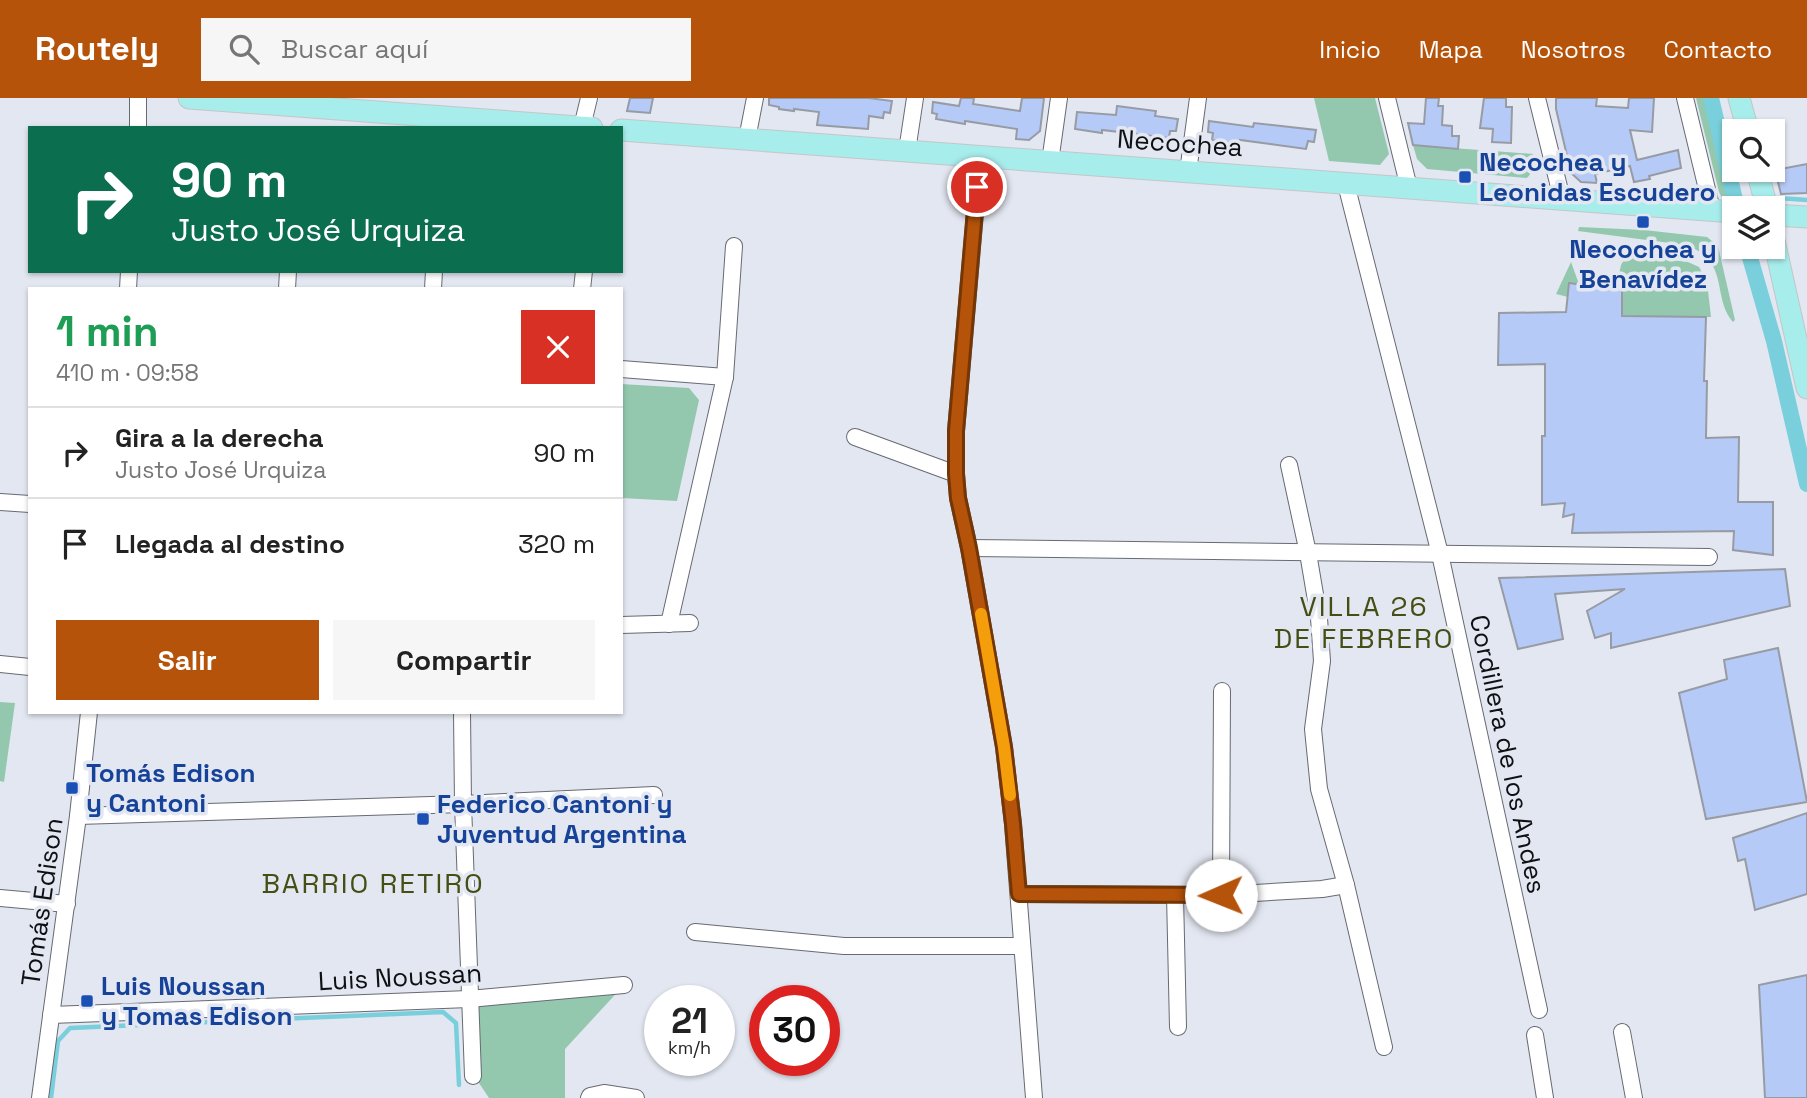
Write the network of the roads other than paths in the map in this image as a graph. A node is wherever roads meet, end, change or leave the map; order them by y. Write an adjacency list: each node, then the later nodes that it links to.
1 (138, 98): 14 (street)
2 (189, 98): 12 (main road)
3 (589, 98): 16 (street)
4 (755, 98): 18 (street)
5 (915, 98): 19 (street)
6 (1059, 98): 21 (street)
7 (1198, 98): 22 (street)
8 (1387, 98): 24 (street)
9 (1537, 98): 26 (street)
10 (1685, 98): 25 (street)
11 (1739, 98): 13 (main road)
12 (326, 103): 15 (main road)
13 (1745, 119)
14 (138, 126)
15 (571, 126)
16 (582, 126)
17 (623, 130): 18 (main road, Necochea)
18 (747, 139): 19 (main road, Necochea)
19 (907, 151): 20 (main road, Necochea)
20 (979, 156): 21 (main road, Necochea); 37 (street)
21 (1050, 162): 22 (main road, Necochea)
22 (1188, 172): 23 (main road, Necochea)
23 (1346, 184): 24 (main road, Necochea); 42 (street, Cordillera de los Andes)
24 (1409, 188): 26 (main road, Necochea)
25 (1722, 198)
26 (1562, 199): 27 (main road, Necochea)
27 (1722, 211)
28 (1785, 216): 29 (main road)
29 (1807, 217)
30 (734, 246): 33 (street)
31 (1778, 259): 34 (main road)
32 (623, 369): 33 (street)
33 (725, 377): 45 (street)
34 (1807, 388)
35 (855, 436): 37 (street)
36 (1289, 465): 41 (street)
37 (956, 474): 40 (street)
38 (0, 502): 39 (street)
39 (28, 504)
40 (969, 548): 41 (street); 56 (street)
41 (1308, 553): 42 (street); 55 (street)
42 (1440, 554): 43 (street); 65 (street, Cordillera de los Andes)
43 (1709, 557)
44 (690, 623): 45 (street)
45 (669, 624): 46 (street)
46 (623, 625)
47 (0, 664): 48 (street)
48 (28, 667)
49 (1222, 691): 58 (street)
50 (89, 714): 54 (street, Tomás Edison)
51 (462, 714): 53 (street)
52 (654, 795): 53 (street)
53 (463, 804): 54 (street); 64 (street)
54 (78, 816): 60 (street, Tomás Edison)
55 (1346, 885): 58 (street); 70 (street)
56 (1019, 894): 57 (street); 62 (street)
57 (1175, 895): 58 (street); 67 (street)
58 (1221, 895)
59 (0, 898): 60 (street)
60 (67, 904): 66 (street, Tomás Edison)
61 (695, 932): 62 (street)
62 (1021, 946): 75 (street)
63 (624, 985): 64 (street, Luis Noussan)
64 (469, 999): 66 (street, Luis Noussan); 71 (street)
65 (1539, 1010)
66 (51, 1015): 72 (street, Tomás Edison)
67 (1178, 1027)
68 (1622, 1032): 77 (street)
69 (1535, 1035): 76 (street)
70 (1384, 1047)
71 (473, 1076)
72 (40, 1098)
73 (589, 1098): 74 (street)
74 (636, 1098)
75 (1034, 1098)
76 (1545, 1098)
77 (1634, 1098)

